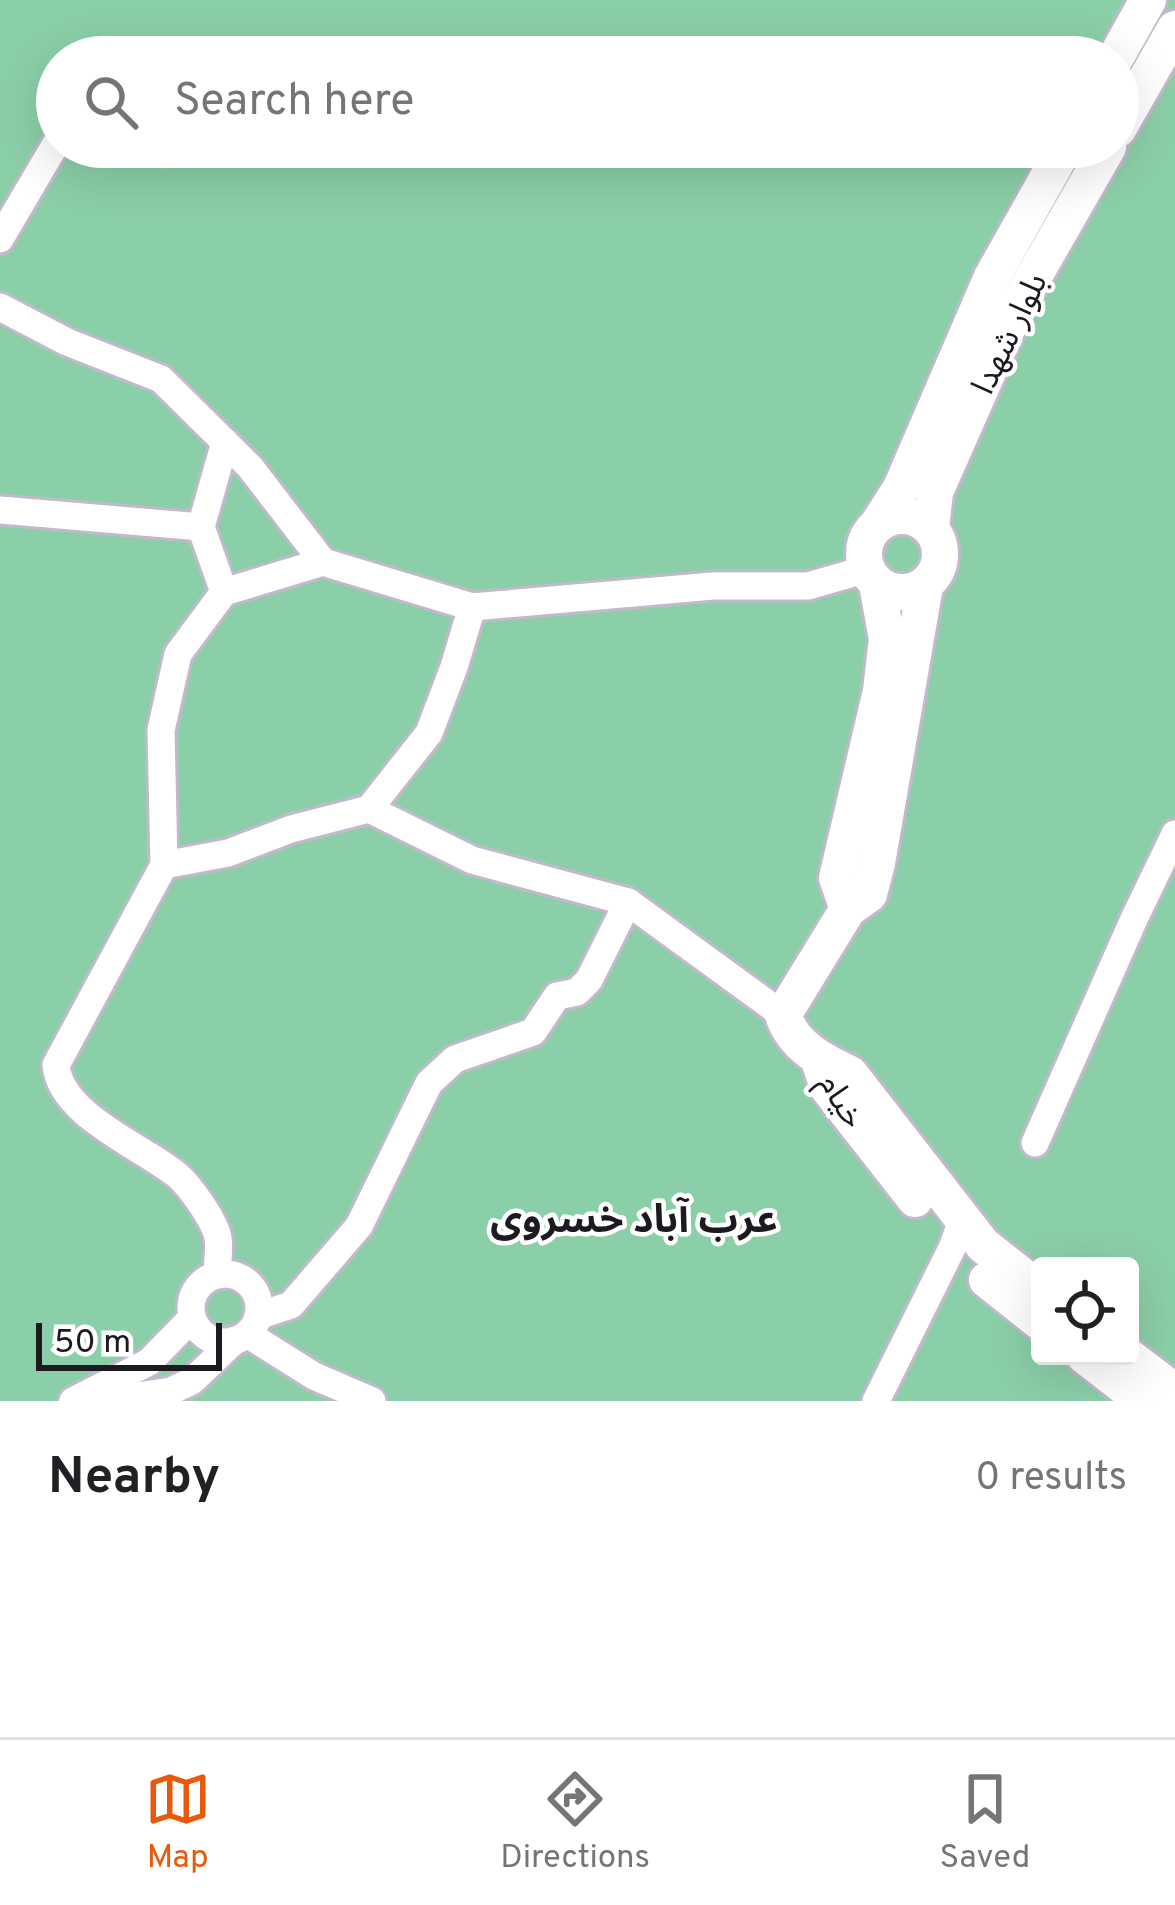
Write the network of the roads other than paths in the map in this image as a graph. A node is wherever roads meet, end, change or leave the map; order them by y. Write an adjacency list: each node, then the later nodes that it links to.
1 (1148, 1): 2 (street); 4 (street)
2 (1175, 17)
3 (1175, 28): 5 (street)
4 (1128, 36)
5 (1139, 92)
6 (42, 168): 9 (street)
7 (1054, 168): 13 (street, بلوار شهدا)
8 (1096, 168): 15 (street, بلوار شهدا)
9 (0, 239)
10 (0, 308): 11 (street)
11 (226, 442): 14 (street); 16 (street)
12 (0, 510): 14 (street)
13 (878, 524): 15 (street); 17 (street)
14 (201, 527): 19 (street)
15 (931, 528): 18 (street)
16 (322, 562): 19 (street); 20 (street)
17 (872, 576): 18 (street); 20 (street); 25 (street)
18 (925, 586): 25 (street)
19 (224, 592): 23 (street)
20 (472, 607): 21 (street)
21 (369, 809): 23 (street); 24 (street)
22 (1175, 834): 27 (street)
23 (164, 866): 29 (street)
24 (628, 902): 26 (street); 33 (street)
25 (848, 909): 26 (street)
26 (783, 1015): 28 (street, خیام)
27 (1035, 1143)
28 (957, 1233): 30 (street, خیام); 31 (street, خیام); 40 (street)
29 (217, 1275): 32 (street); 33 (street)
30 (1031, 1283)
31 (1031, 1315)
32 (192, 1318): 33 (street); 37 (street)
33 (247, 1330): 38 (street); 39 (street)
34 (1096, 1365): 41 (street)
35 (1138, 1365): 36 (street)
36 (1174, 1396)
37 (73, 1401)
38 (104, 1401)
39 (372, 1401)
40 (876, 1401)
41 (1144, 1401)

